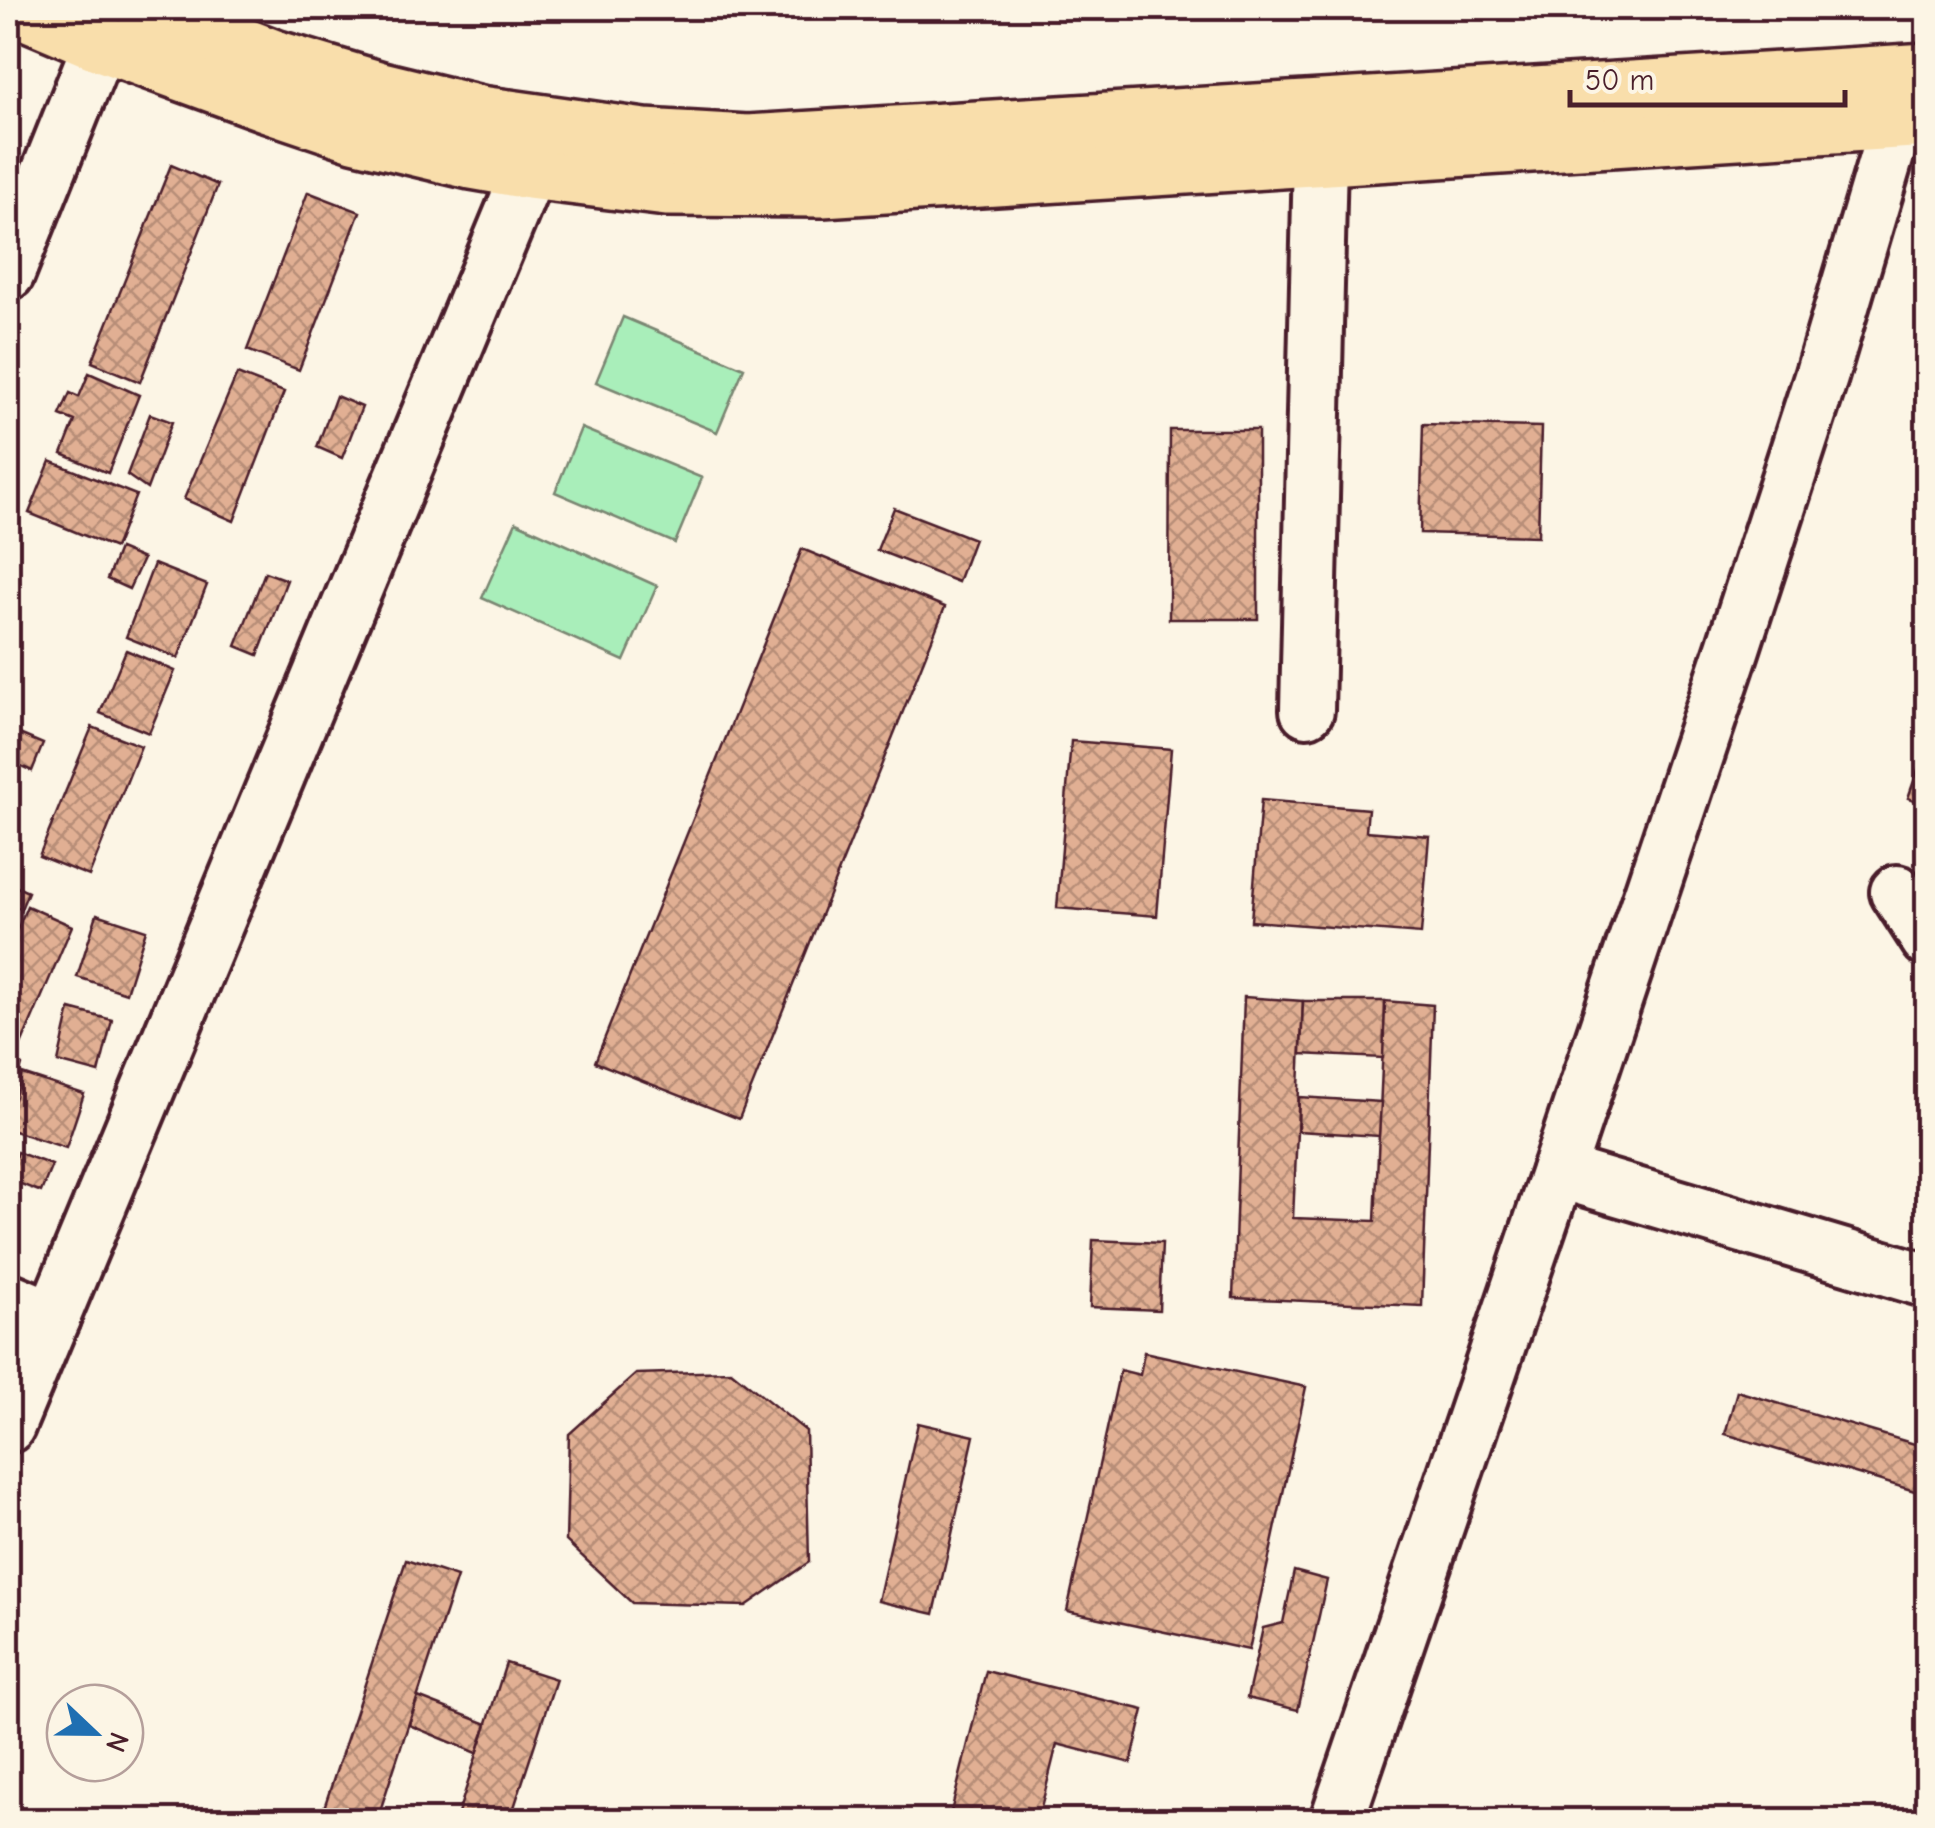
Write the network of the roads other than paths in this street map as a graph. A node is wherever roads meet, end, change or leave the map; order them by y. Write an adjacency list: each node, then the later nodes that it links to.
1 (17, 8): 3 (main road)
2 (144, 8): 4 (main road)
3 (100, 43): 7 (main road); 8 (street)
4 (1928, 71)
5 (1912, 120): 6 (main road); 12 (street)
6 (1320, 158): 7 (main road); 9 (street)
7 (529, 171): 14 (street)
8 (8, 273)
9 (1308, 710)
10 (1897, 892): 11 (street)
11 (1928, 940)
12 (1558, 1171): 13 (street); 16 (street)
13 (1928, 1281)
14 (30, 1309): 15 (street)
15 (8, 1426)
16 (1337, 1820)

